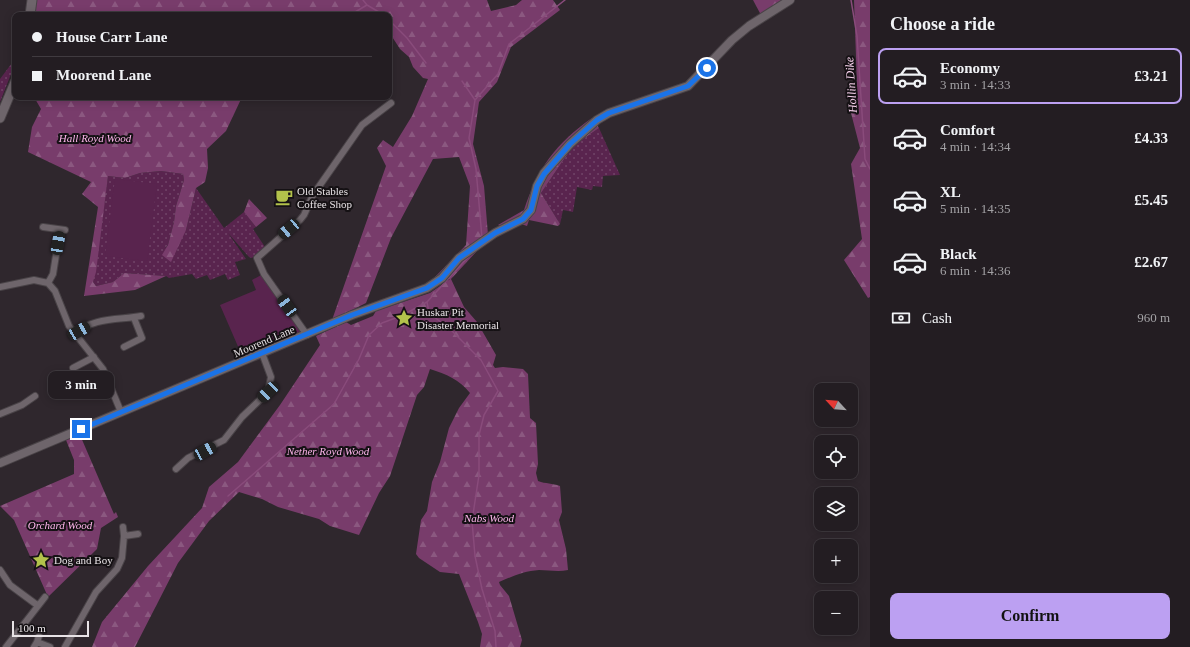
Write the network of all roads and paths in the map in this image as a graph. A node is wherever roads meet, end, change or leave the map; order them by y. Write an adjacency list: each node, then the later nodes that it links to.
1 (32, 0): 3 (main road)
2 (790, 0): 13 (street, Moorend Lane)
3 (30, 12)
4 (12, 89): 6 (main road)
5 (391, 103): 13 (street)
6 (0, 118)
7 (46, 229): 8 (street)
8 (48, 283): 9 (street); 12 (street)
9 (0, 287)
10 (141, 316): 11 (street)
11 (134, 318): 12 (street); 14 (street)
12 (76, 334): 16 (street)
13 (307, 335): 15 (street, Moorend Lane)
14 (124, 347)
15 (262, 353): 19 (street, Moorend Lane); 22 (street)
16 (94, 358): 17 (street); 19 (street)
17 (73, 368)
18 (35, 396): 20 (street)
19 (122, 412): 21 (street, Moorend Lane)
20 (0, 414)
21 (0, 463)
22 (176, 469)
23 (123, 527): 25 (street)
24 (138, 534): 25 (street)
25 (124, 536): 32 (street)
26 (0, 570): 28 (street)
27 (45, 597): 28 (street)
28 (37, 605): 30 (street)
29 (37, 642): 31 (street)
30 (6, 647)
31 (50, 647)
32 (66, 647)

